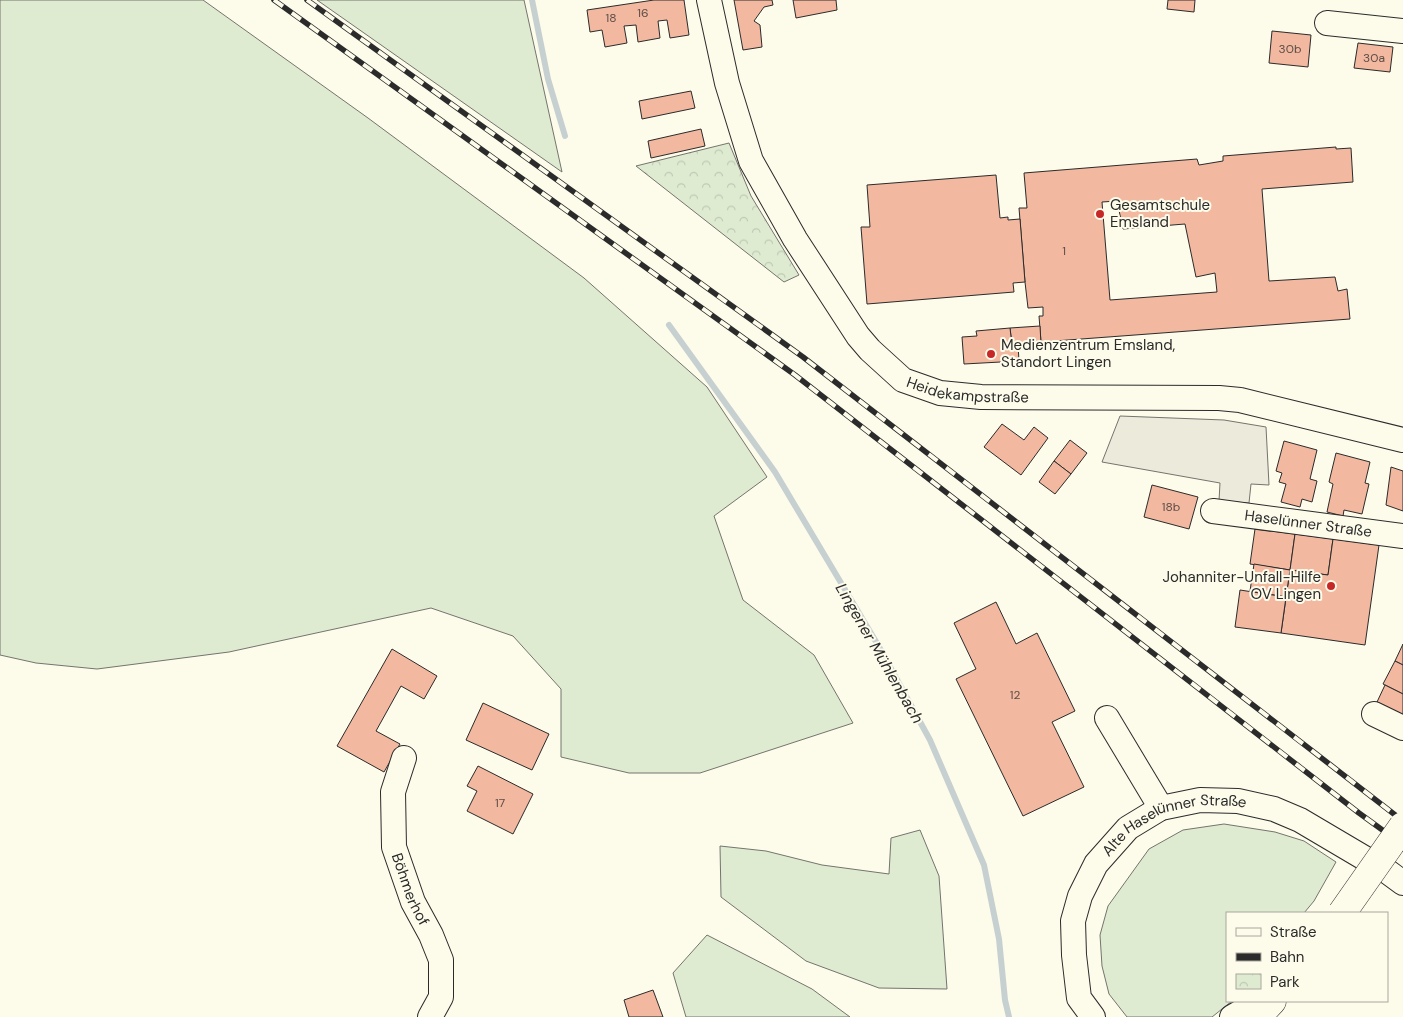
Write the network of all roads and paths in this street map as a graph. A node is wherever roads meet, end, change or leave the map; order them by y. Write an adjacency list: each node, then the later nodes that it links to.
1 (709, 0): 4 (street, Heidekampstraße)
2 (1327, 23): 3 (street)
3 (1403, 31)
4 (1403, 440)
5 (1213, 511): 6 (street, Haselünner Straße)
6 (1403, 536)
7 (1374, 714): 9 (street)
8 (1108, 718): 11 (street)
9 (1403, 728)
10 (404, 758): 15 (street, Böhmerhof)
11 (1161, 808): 13 (street, Alte Haselünner Straße); 16 (street, Alte Haselünner Straße)
12 (1403, 826): 14 (main road, bridge)
13 (1403, 882)
14 (1343, 912)
15 (435, 1007)
16 (1079, 1007): 17 (street); 18 (street)
17 (1093, 1017)
18 (1109, 1017)

